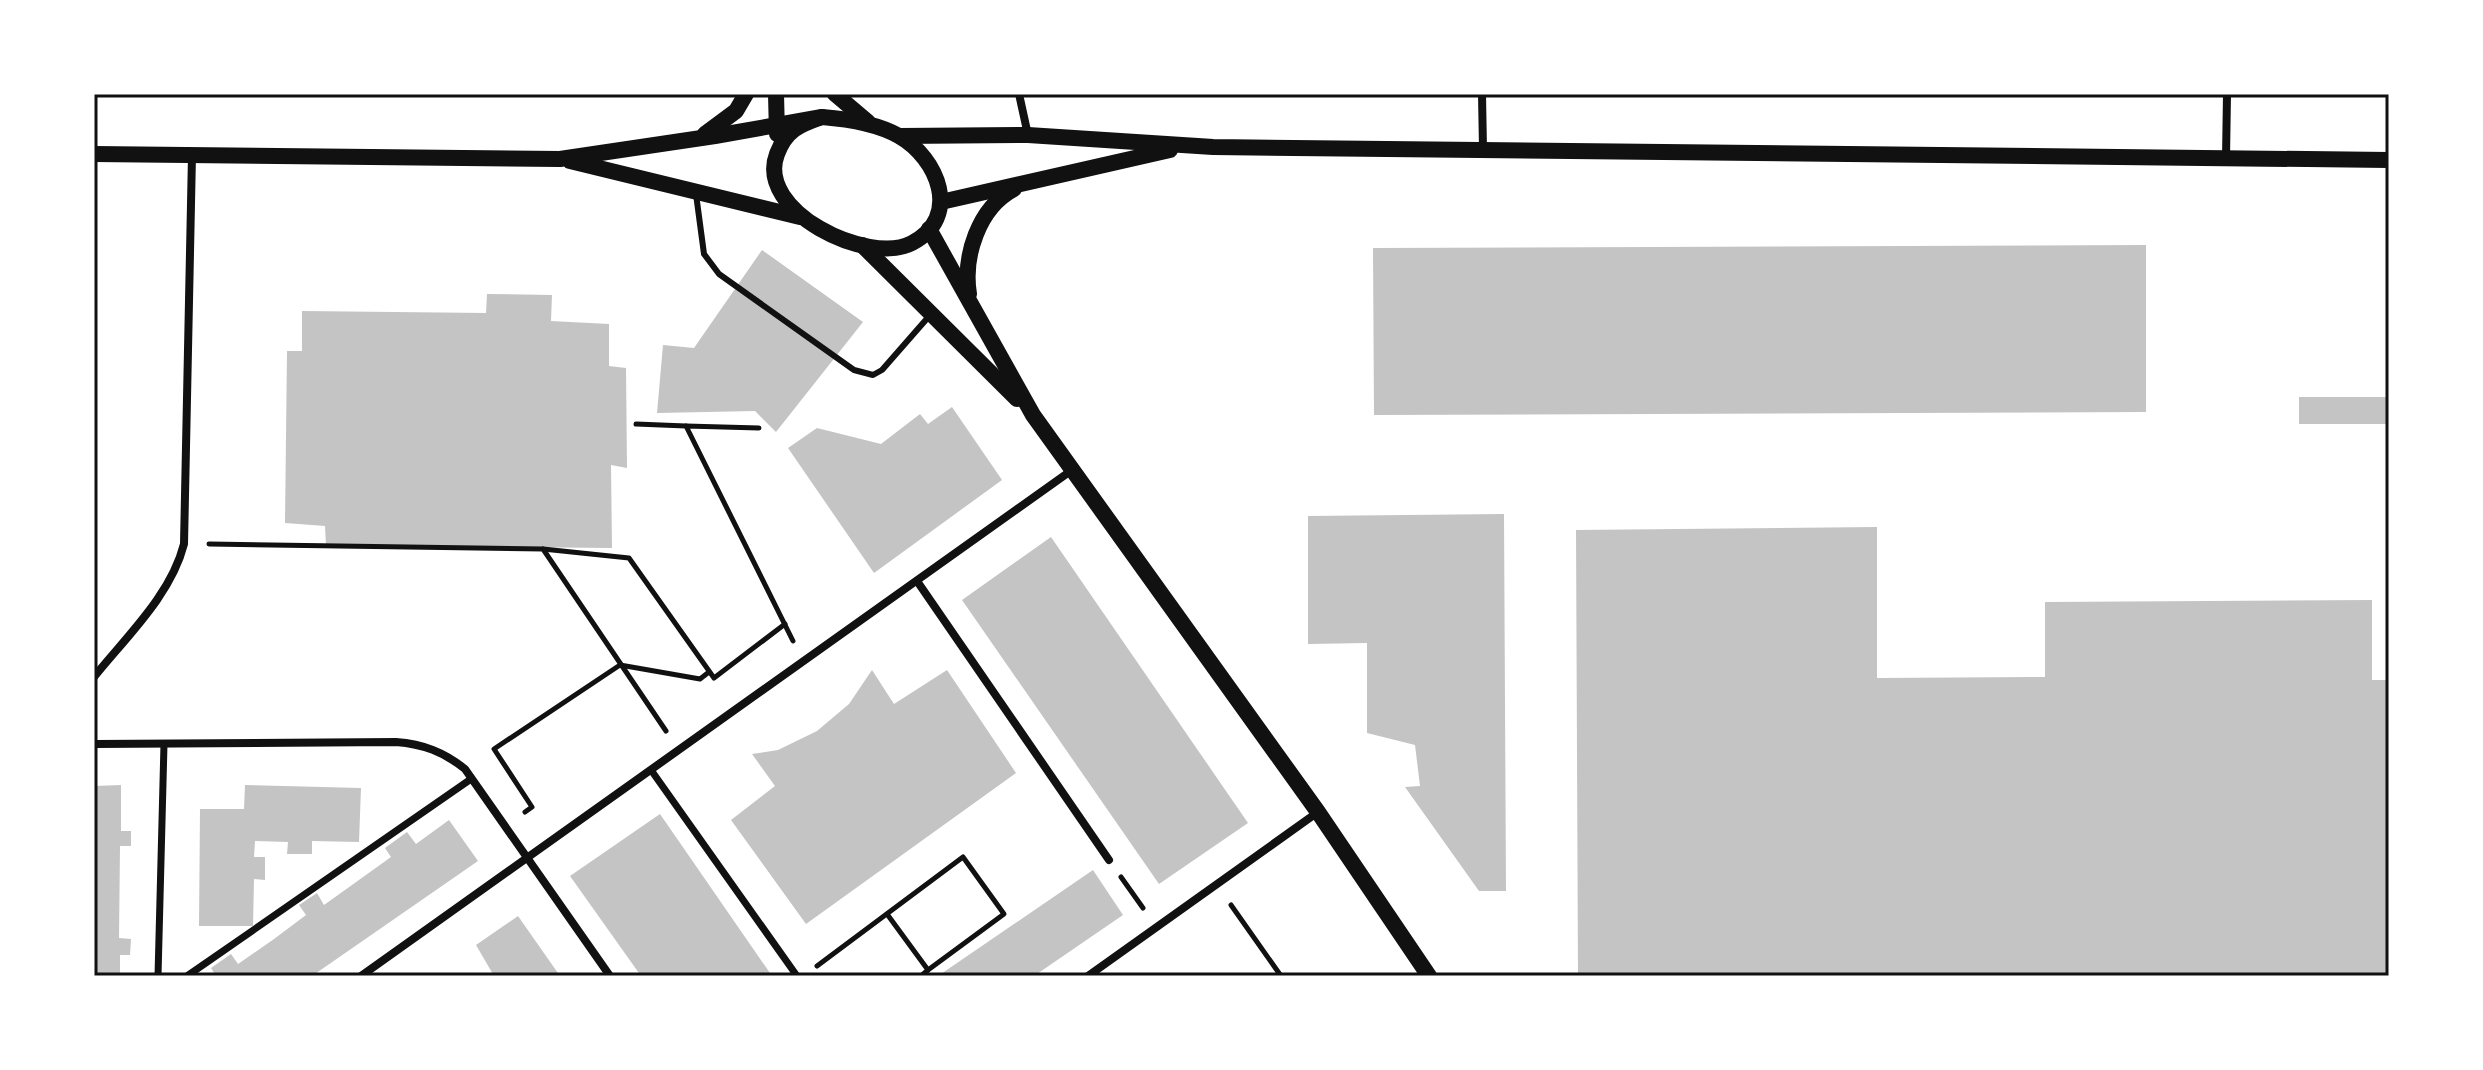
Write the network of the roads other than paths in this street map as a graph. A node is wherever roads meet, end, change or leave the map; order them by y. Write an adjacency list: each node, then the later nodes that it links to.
1 (746, 94): 12 (main road)
2 (776, 94): 8 (main road)
3 (835, 94): 9 (main road)
4 (1019, 94): 10 (street)
5 (1482, 94): 14 (street)
6 (2227, 94): 17 (street)
7 (822, 117): 8 (main road); 9 (main road); 19 (main road)
8 (777, 125): 12 (main road); 19 (main road)
9 (872, 126): 11 (main road)
10 (1028, 135): 11 (main road); 13 (main road)
11 (900, 136): 23 (main road)
12 (699, 138): 18 (main road)
13 (1191, 146): 14 (main road); 21 (main road)
14 (1483, 150): 17 (main road)
15 (94, 154): 16 (main road)
16 (192, 154): 18 (main road); 32 (street)
17 (2226, 158): 20 (main road)
18 (560, 159): 22 (main road)
19 (775, 160): 24 (main road)
20 (2389, 160)
21 (1026, 183): 23 (main road); 27 (main road)
22 (696, 191): 24 (main road); 28 (lane)
23 (941, 202): 25 (main road)
24 (803, 218): 26 (main road)
25 (929, 229): 26 (main road); 27 (main road)
26 (862, 245): 28 (main road)
27 (971, 303): 29 (main road)
28 (931, 314): 29 (main road)
29 (1033, 415): 30 (main road)
30 (1073, 469): 31 (street); 37 (main road)
31 (917, 581): 35 (street); 39 (street)
32 (94, 677)
33 (94, 744): 34 (street)
34 (164, 744): 36 (street); 40 (street)
35 (651, 770): 38 (street); 44 (street)
36 (471, 779): 38 (street); 41 (street)
37 (1318, 812): 45 (street); 46 (main road)
38 (526, 859): 42 (street); 43 (street)
39 (1109, 860)
40 (158, 976)
41 (187, 976)
42 (361, 976)
43 (610, 976)
44 (797, 976)
45 (1088, 976)
46 (1429, 976)

